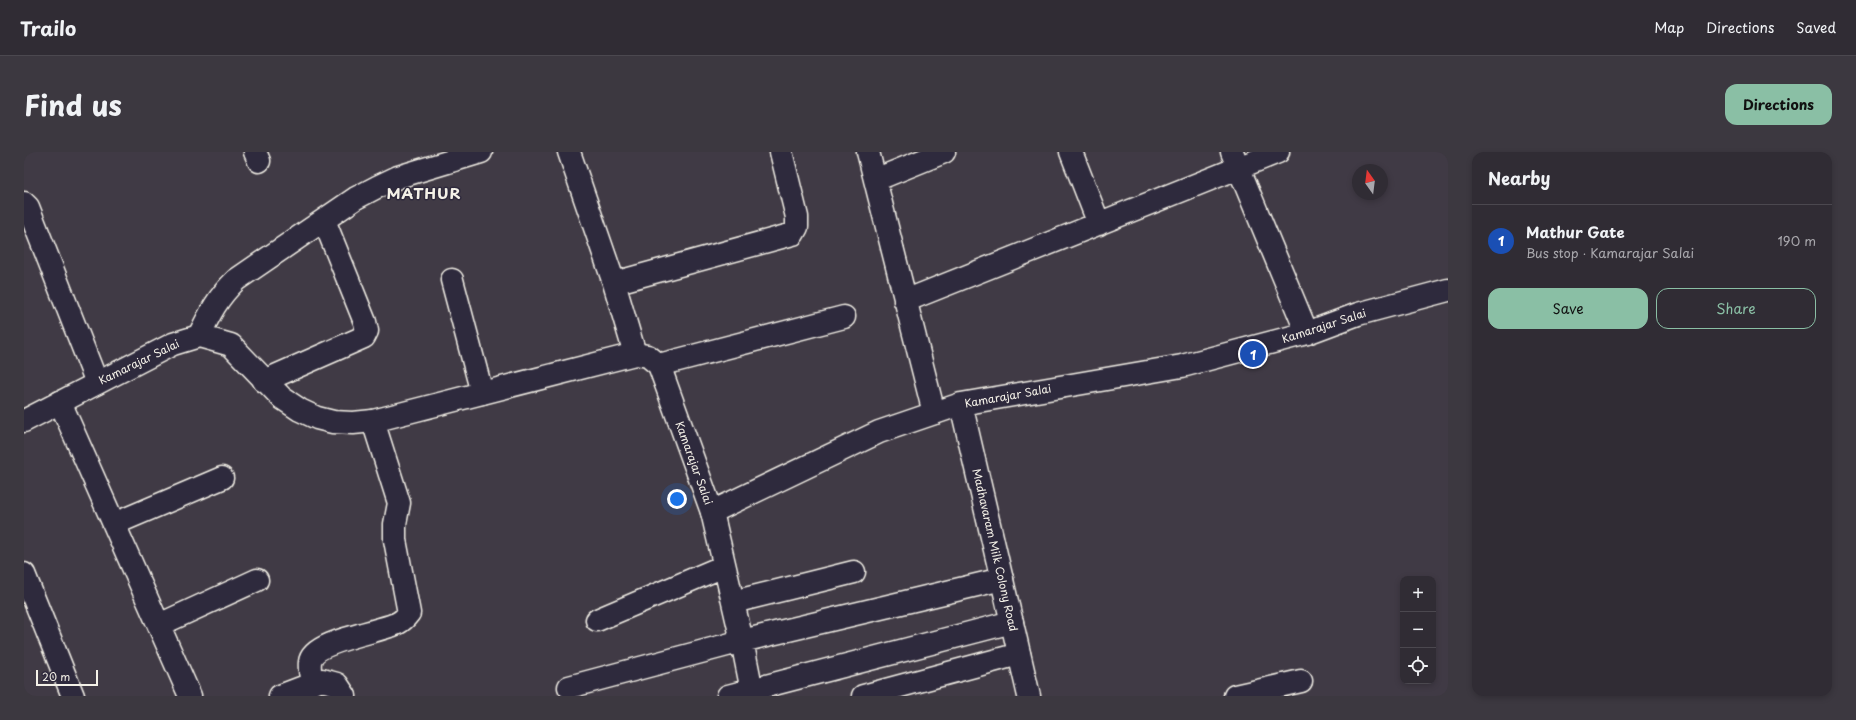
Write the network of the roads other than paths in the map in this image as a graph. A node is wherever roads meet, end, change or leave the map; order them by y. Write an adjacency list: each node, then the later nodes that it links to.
1 (481, 152): 11 (street)
2 (569, 152): 14 (street)
3 (781, 152): 14 (street)
4 (868, 152): 9 (street)
5 (944, 152): 9 (street)
6 (1071, 152): 12 (street)
7 (1278, 152): 8 (street)
8 (1235, 160): 12 (street); 18 (street)
9 (875, 180): 16 (street)
10 (24, 203): 23 (street)
11 (324, 220): 19 (street); 22 (street)
12 (1098, 224): 16 (street)
13 (452, 280): 24 (street)
14 (614, 283): 20 (street)
15 (1448, 290): 18 (street, Kamarajar Salai)
16 (905, 301): 27 (street)
17 (844, 317): 21 (street)
18 (1307, 333): 26 (street, Kamarajar Salai)
19 (199, 336): 22 (street); 23 (street, Kamarajar Salai)
20 (635, 354): 21 (street); 24 (street)
21 (659, 365): 31 (street, Kamarajar Salai)
22 (264, 381): 29 (street)
23 (97, 382): 25 (street, Kamarajar Salai)
24 (482, 393): 29 (street)
25 (60, 402): 28 (street, Kamarajar Salai); 32 (street)
26 (961, 404): 27 (street, Kamarajar Salai); 37 (street, Madhavaram Milk Colony Road)
27 (934, 413): 31 (street, Kamarajar Salai)
28 (24, 421)
29 (373, 421): 45 (street)
30 (222, 478): 32 (street)
31 (712, 512): 33 (street)
32 (114, 524): 41 (street)
33 (724, 566): 38 (street); 39 (street)
34 (854, 572): 38 (street)
35 (24, 574): 48 (street)
36 (257, 580): 41 (street)
37 (1002, 580): 40 (street, Madhavaram Milk Colony Road); 42 (street)
38 (733, 602): 42 (street)
39 (597, 620)
40 (1012, 622): 43 (street, Madhavaram Milk Colony Road); 47 (street)
41 (159, 625): 49 (street)
42 (742, 641): 46 (street); 47 (street)
43 (1019, 654): 53 (street); 54 (street, Madhavaram Milk Colony Road)
44 (1301, 681): 55 (street)
45 (312, 684): 50 (street); 51 (street)
46 (569, 687)
47 (753, 693): 52 (street)
48 (73, 696)
49 (190, 696)
50 (280, 696)
51 (345, 696)
52 (728, 696)
53 (864, 696)
54 (1028, 696)
55 (1235, 696)

